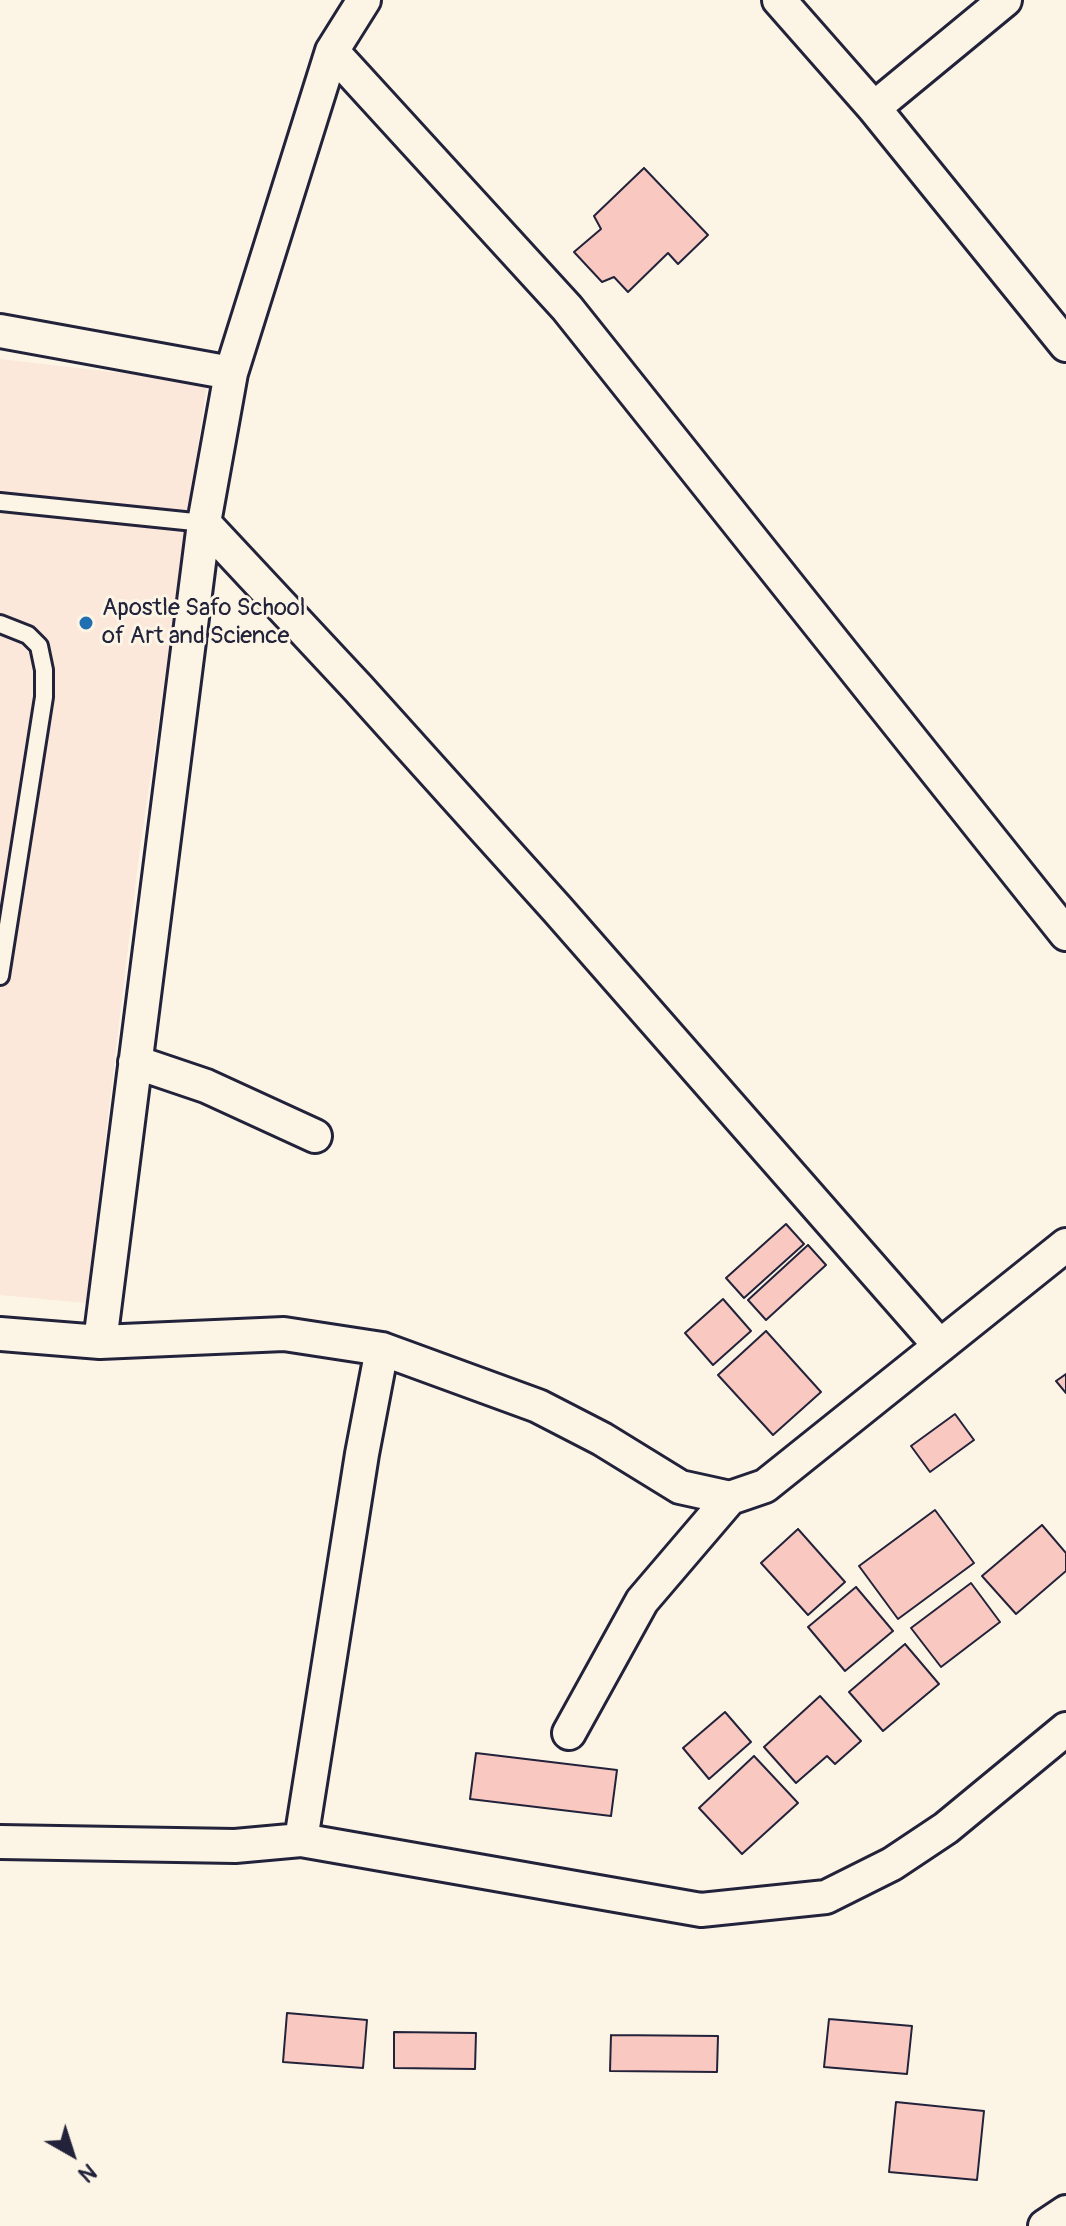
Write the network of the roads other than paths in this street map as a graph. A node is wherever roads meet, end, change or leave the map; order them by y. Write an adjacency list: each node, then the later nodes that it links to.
1 (364, 0): 4 (street)
2 (779, 0): 5 (street)
3 (1005, 0): 5 (street)
4 (332, 51): 8 (street); 12 (street)
5 (874, 108): 7 (street)
6 (0, 331): 8 (street)
7 (1066, 345)
8 (231, 373): 10 (street)
9 (0, 502): 10 (lane)
10 (204, 523): 14 (street); 19 (street)
11 (0, 624): 13 (lane)
12 (1066, 934)
13 (0, 976)
14 (135, 1062): 15 (street); 18 (street)
15 (315, 1136)
16 (1066, 1245): 19 (street)
17 (0, 1334): 18 (street)
18 (100, 1342): 20 (street)
19 (940, 1346): 21 (street)
20 (382, 1349): 21 (street); 24 (street)
21 (730, 1498): 23 (street)
22 (1066, 1729): 24 (street)
23 (569, 1733)
24 (301, 1840): 25 (street)
25 (0, 1842)
26 (1066, 2212): 27 (street)
27 (1045, 2226)

